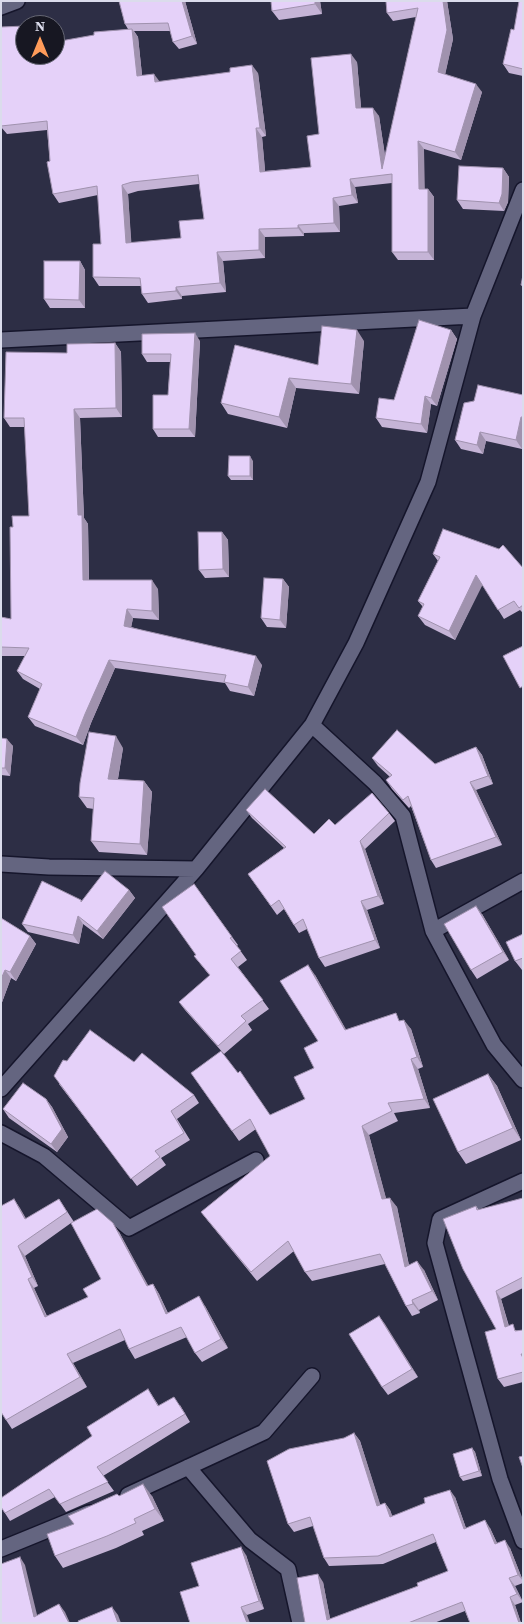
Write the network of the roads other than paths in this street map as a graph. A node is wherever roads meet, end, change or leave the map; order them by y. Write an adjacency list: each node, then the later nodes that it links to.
1 (17, 1): 2 (street)
2 (1, 7)
3 (523, 190): 4 (street)
4 (472, 316): 5 (street); 6 (street)
5 (1, 340)
6 (312, 725): 8 (street); 10 (street)
7 (1, 864): 8 (street)
8 (196, 870): 12 (street)
9 (523, 881): 10 (street)
10 (433, 931): 11 (street)
11 (523, 1080)
12 (1, 1089)
13 (1, 1133): 14 (street)
14 (256, 1160)
15 (523, 1181): 20 (street)
16 (312, 1376): 17 (street)
17 (188, 1467): 18 (street); 22 (street)
18 (117, 1500)
19 (99, 1508): 21 (street)
20 (523, 1541)
21 (1, 1549)
22 (300, 1623)

